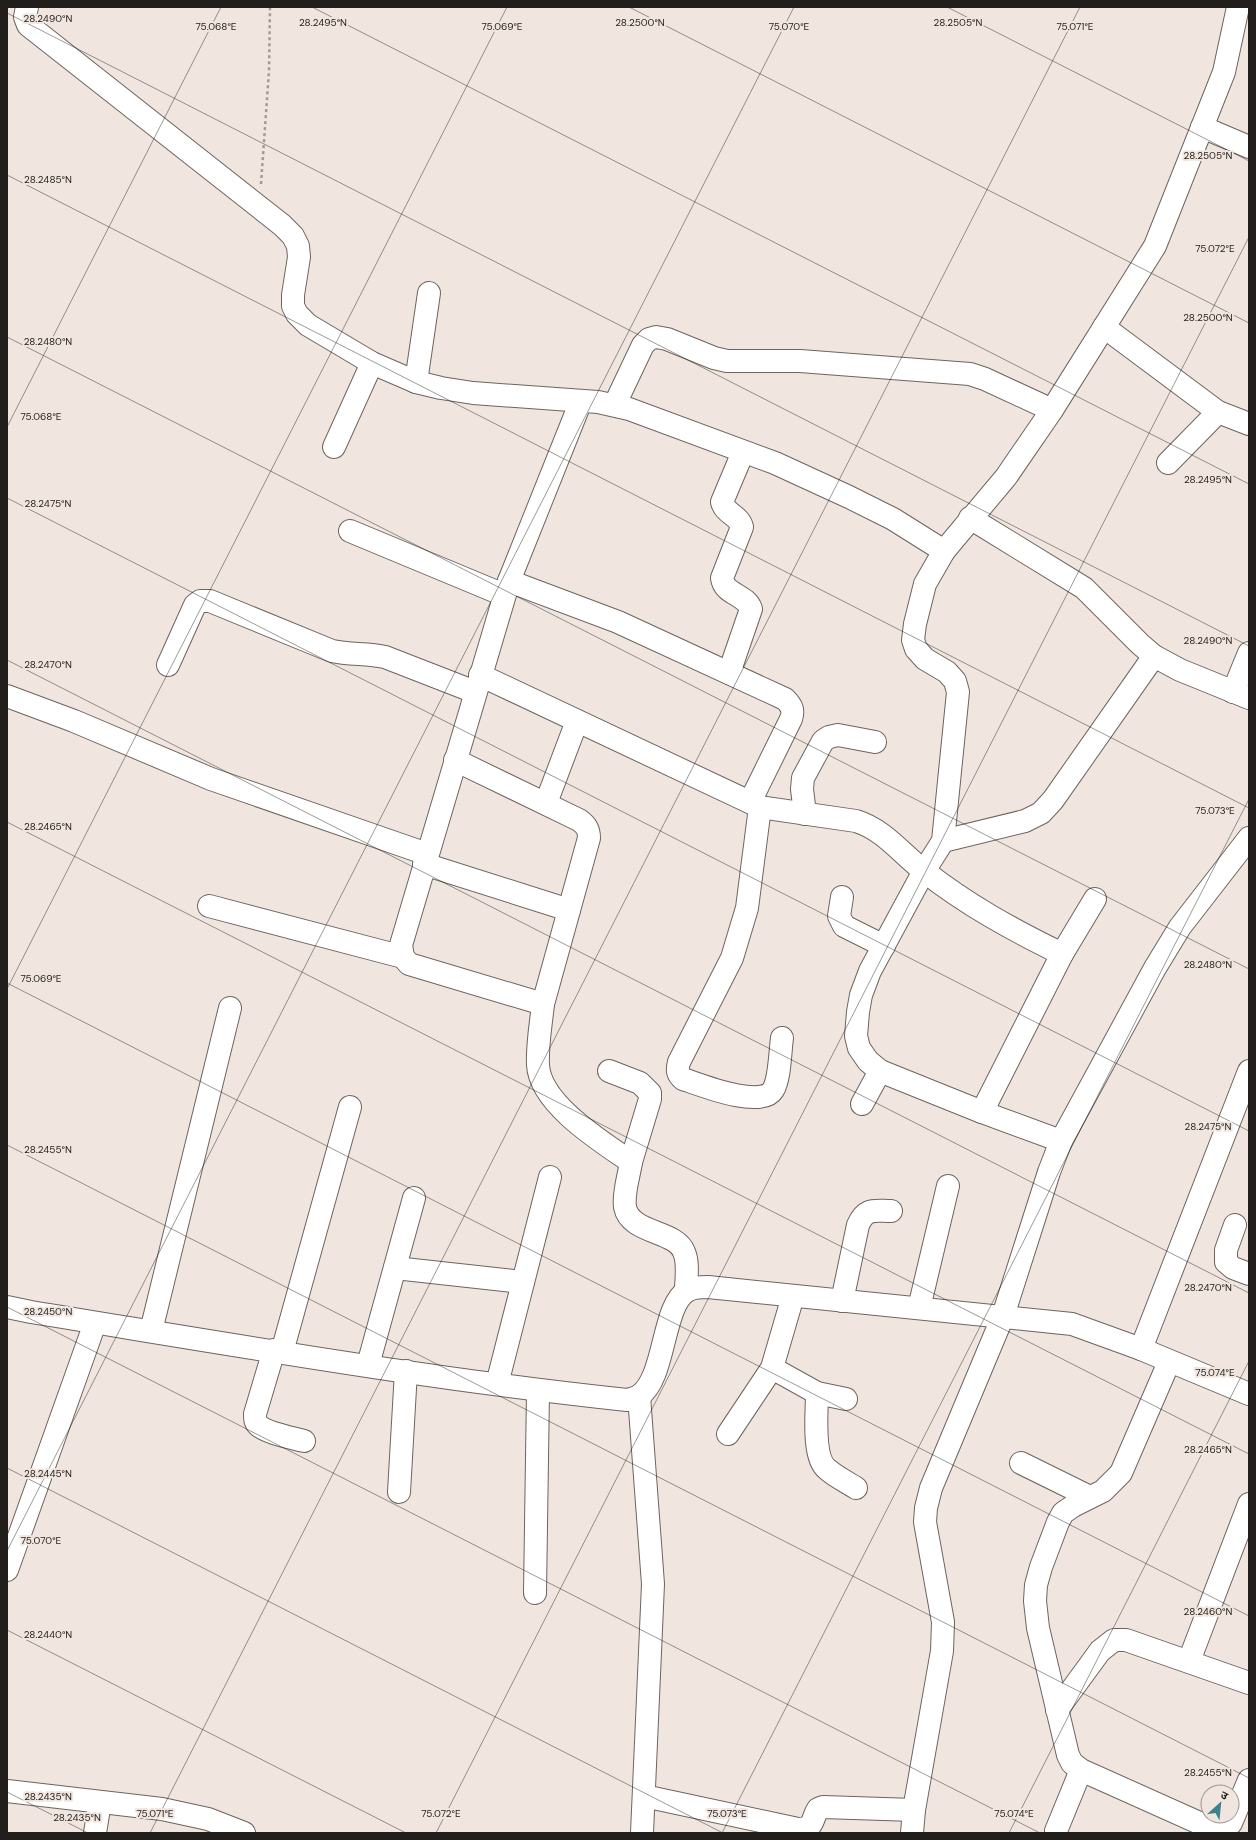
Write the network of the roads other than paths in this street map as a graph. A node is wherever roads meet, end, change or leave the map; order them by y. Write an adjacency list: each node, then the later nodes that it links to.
1 (27, 7): 7 (street)
2 (1238, 7): 3 (street)
3 (1202, 128): 4 (street); 6 (street)
4 (1249, 147)
5 (429, 293): 8 (street)
6 (1104, 327): 11 (street); 12 (street)
7 (372, 363): 8 (street); 14 (street)
8 (416, 382): 9 (street)
9 (581, 401): 10 (street); 20 (street)
10 (615, 404): 11 (street); 15 (street)
11 (1052, 410): 17 (street)
12 (1218, 412): 13 (street); 16 (street)
13 (1249, 424)
14 (334, 447)
15 (743, 452): 19 (street); 24 (street)
16 (1168, 463)
17 (970, 518): 19 (street); 22 (street)
18 (350, 531): 20 (street)
19 (944, 551): 35 (street)
20 (507, 588): 24 (street); 25 (street)
21 (1249, 653): 26 (street)
22 (1154, 656): 26 (street); 35 (street)
23 (168, 665): 25 (street)
24 (729, 673): 32 (street)
25 (478, 684): 28 (street); 30 (street)
26 (1241, 695)
27 (7, 696): 36 (street)
28 (577, 721): 31 (street); 32 (street)
29 (875, 742): 33 (street)
30 (455, 760): 31 (street); 36 (street)
31 (546, 803): 41 (street)
32 (755, 804): 33 (street); 47 (street)
33 (805, 814): 37 (street)
34 (1249, 838): 54 (street)
35 (943, 840): 37 (street)
36 (426, 859): 41 (street); 44 (street)
37 (924, 871): 42 (street); 43 (street)
38 (842, 897): 42 (street)
39 (1095, 899): 43 (street)
40 (209, 906): 44 (street)
41 (569, 910): 45 (street)
42 (884, 946): 50 (street)
43 (1062, 954): 53 (street)
44 (403, 957): 45 (street)
45 (543, 1004): 55 (street)
46 (230, 1008): 71 (street)
47 (782, 1038)
48 (1249, 1070): 72 (street)
49 (609, 1071): 55 (street)
50 (880, 1071): 51 (street); 53 (street)
51 (862, 1104)
52 (350, 1107): 73 (street)
53 (982, 1112): 54 (street)
54 (1061, 1141): 69 (street)
55 (631, 1162): 64 (street)
56 (550, 1177): 63 (street)
57 (948, 1186): 68 (street)
58 (414, 1198): 61 (street)
59 (891, 1211): 66 (street)
60 (1235, 1225): 62 (street)
61 (395, 1268): 63 (street); 75 (street)
62 (1249, 1274)
63 (523, 1282): 78 (street)
64 (686, 1291): 65 (street); 82 (street)
65 (793, 1296): 66 (street); 76 (street)
66 (842, 1301): 68 (street)
67 (7, 1307): 70 (street)
68 (919, 1308): 69 (street)
69 (1003, 1316): 72 (street); 101 (street)
70 (95, 1322): 71 (street); 91 (street)
71 (151, 1331): 73 (street)
72 (1141, 1349): 74 (street)
73 (278, 1351): 75 (street); 85 (street)
74 (1169, 1362): 81 (street); 89 (street)
75 (368, 1365): 77 (street)
76 (772, 1368): 80 (street); 84 (street)
77 (406, 1371): 78 (street); 88 (street)
78 (497, 1384): 79 (street)
79 (538, 1391): 82 (street); 92 (street)
80 (817, 1393): 83 (street); 87 (street)
81 (1249, 1394)
82 (638, 1396): 99 (street)
83 (846, 1399)
84 (728, 1434)
85 (304, 1441)
86 (1021, 1463): 89 (street)
87 (856, 1488)
88 (399, 1492)
89 (1090, 1497): 95 (street)
90 (1249, 1504): 93 (street)
91 (7, 1570)
92 (535, 1593)
93 (1189, 1661): 94 (street); 95 (street)
94 (1249, 1683)
95 (1058, 1710): 96 (street)
96 (1081, 1770): 102 (street); 104 (street)
97 (1249, 1780): 102 (street)
98 (7, 1791): 100 (street)
99 (644, 1796): 103 (street); 107 (street)
100 (100, 1802): 105 (street); 106 (street)
101 (914, 1810): 103 (street); 108 (street)
102 (1200, 1828)
103 (798, 1831)
104 (1056, 1831)
105 (95, 1833)
106 (244, 1833)
107 (642, 1833)
108 (912, 1833)

